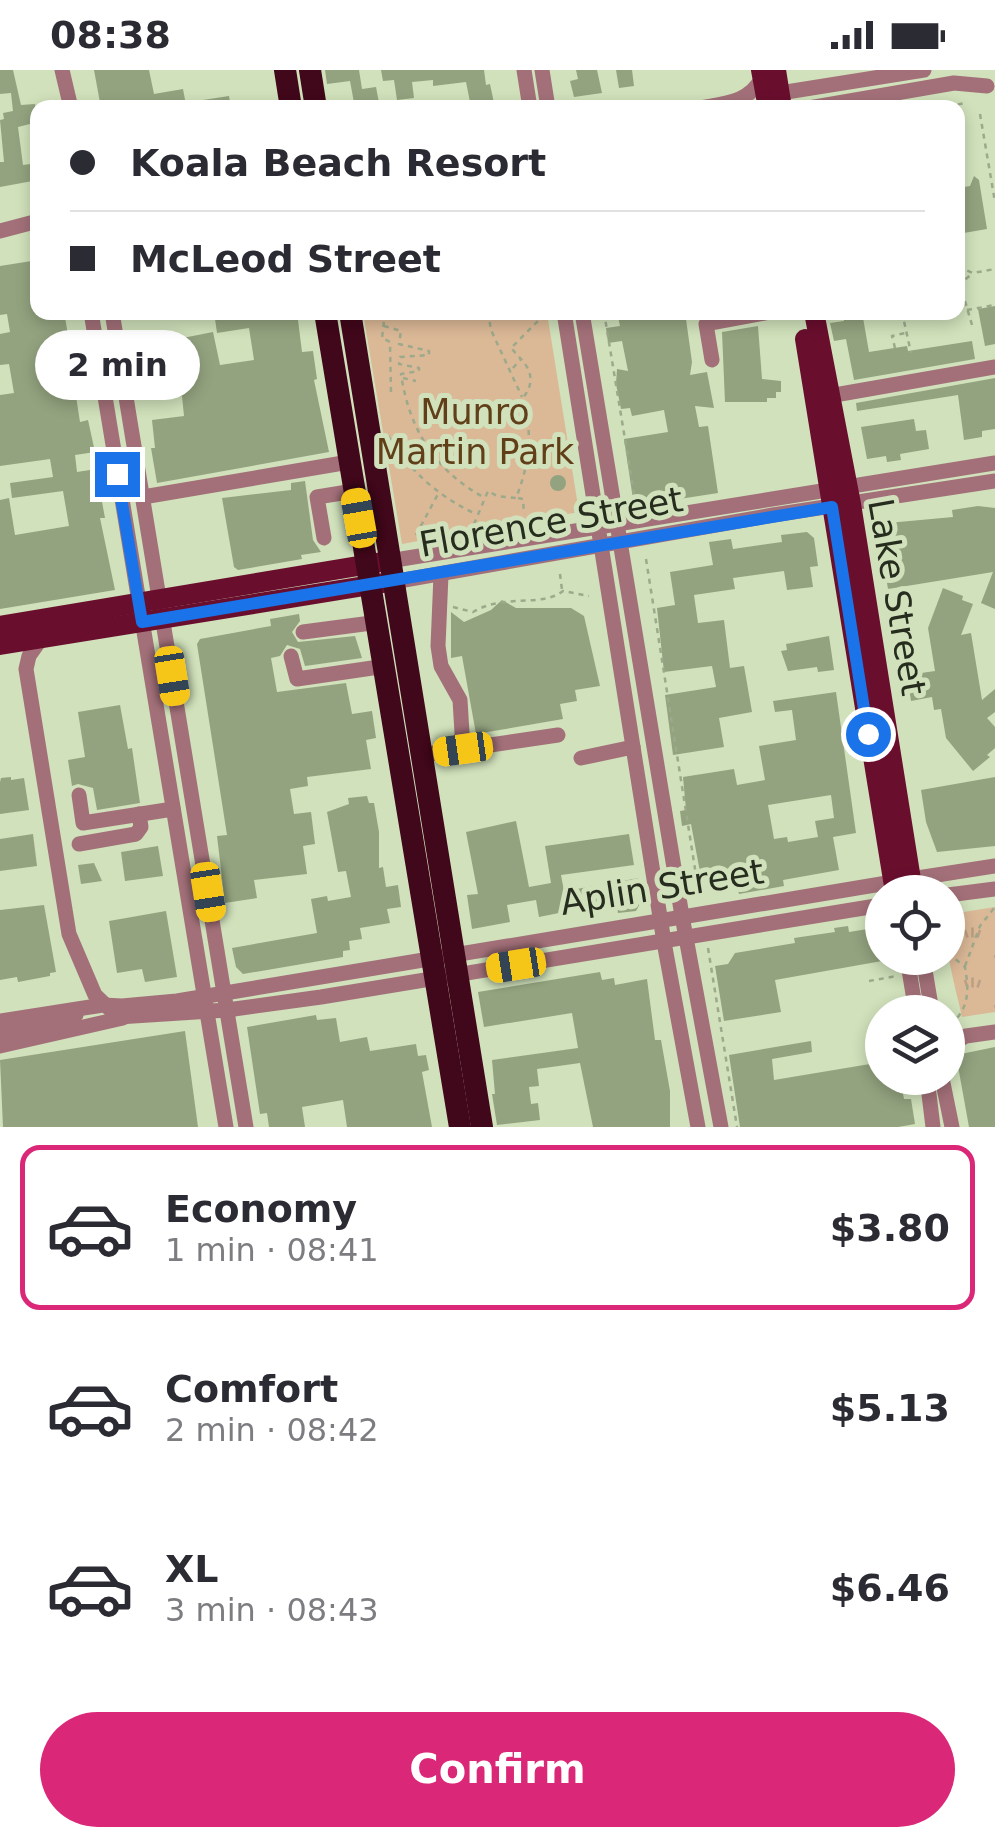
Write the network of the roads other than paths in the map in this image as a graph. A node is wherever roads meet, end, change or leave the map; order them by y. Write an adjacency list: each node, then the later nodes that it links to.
1 (286, 70): 10 (highway)
2 (310, 70): 11 (highway)
3 (524, 70): 12 (street)
4 (542, 70): 13 (street)
5 (924, 70): 8 (street)
6 (977, 70): 9 (street)
7 (767, 72): 14 (street); 15 (main road)
8 (830, 85): 16 (street); 17 (street)
9 (992, 90): 18 (street)
10 (291, 100)
11 (315, 100)
12 (529, 100)
13 (547, 100)
14 (739, 100)
15 (775, 100)
16 (787, 100)
17 (828, 100)
18 (856, 100)
19 (93, 320): 46 (street)
20 (113, 320): 38 (street)
21 (326, 320): 31 (highway)
22 (351, 320): 44 (highway)
23 (565, 320): 35 (street)
24 (583, 320): 33 (street)
25 (727, 320): 28 (street)
26 (803, 320): 37 (main road, Lake Street)
27 (815, 320): 30 (main road, Lake Street)
28 (712, 360)
29 (995, 367): 30 (street)
30 (829, 396): 37 (main road, Lake Street)
31 (350, 462): 36 (highway); 38 (street)
32 (995, 463): 37 (street, Florence Street)
33 (611, 478): 35 (street); 39 (street)
34 (995, 481): 37 (street, Florence Street)
35 (592, 482): 40 (street)
36 (354, 491): 41 (street); 44 (highway)
37 (839, 497): 39 (street, Florence Street); 42 (street, Florence Street); 70 (main road, Lake Street)
38 (142, 498): 46 (street)
39 (618, 524): 40 (street, Florence Street); 42 (street)
40 (598, 527): 43 (street); 44 (street, Florence Street)
41 (324, 538)
42 (621, 544): 43 (street, Florence Street); 48 (street)
43 (601, 548): 45 (street, Florence Street); 50 (street)
44 (381, 573): 45 (street, Florence Street); 46 (main road, Florence Street); 47 (highway); 57 (highway)
45 (440, 575): 60 (street)
46 (151, 611): 49 (main road, Florence Street); 52 (main road, Florence Street); 64 (street); 82 (street)
47 (379, 622): 51 (street); 55 (highway)
48 (635, 625): 50 (street); 67 (street)
49 (0, 626)
50 (614, 626): 59 (street)
51 (304, 632)
52 (41, 638): 53 (main road, Florence Street); 56 (street)
53 (0, 645): 56 (street)
54 (291, 656): 55 (street)
55 (386, 666): 57 (highway)
56 (26, 669): 83 (street)
57 (403, 706): 61 (highway); 72 (highway)
58 (558, 736): 60 (street)
59 (634, 747): 62 (street); 68 (street)
60 (463, 749): 61 (street)
61 (422, 755): 72 (highway)
62 (582, 758)
63 (79, 796): 65 (street)
64 (172, 809): 65 (street); 84 (street)
65 (140, 814): 66 (street)
66 (79, 844)
67 (674, 862): 68 (street); 77 (street)
68 (654, 866): 78 (street)
69 (995, 866): 71 (street, Aplin Street)
70 (901, 875)
71 (954, 875)
72 (431, 885): 81 (highway)
73 (995, 888): 75 (street)
74 (865, 891): 77 (street, Aplin Street)
75 (965, 892)
76 (865, 908): 79 (street, Aplin Street)
77 (682, 916): 78 (street, Aplin Street); 79 (street)
78 (661, 921): 80 (street); 81 (street, Aplin Street)
79 (686, 938): 80 (street, Aplin Street); 102 (street)
80 (664, 942): 81 (street, Aplin Street); 101 (street)
81 (445, 966): 82 (street, Aplin Street); 85 (street, Aplin Street); 89 (highway)
82 (224, 992): 84 (street, Aplin Street); 85 (street)
83 (101, 1002): 84 (street, Aplin Street); 86 (street); 87 (street, Aplin Street); 88 (street)
84 (205, 1004): 85 (street, Aplin Street); 86 (street, Aplin Street); 97 (street)
85 (227, 1010): 98 (street)
86 (116, 1020): 88 (street); 92 (street)
87 (0, 1021)
88 (52, 1023): 92 (street)
89 (455, 1032): 99 (highway); 100 (highway)
90 (995, 1032): 91 (street)
91 (965, 1037)
92 (11, 1044)
93 (928, 1095): 95 (street)
94 (945, 1095): 96 (street)
95 (929, 1124): 96 (street)
96 (951, 1124)
97 (226, 1127)
98 (246, 1127)
99 (460, 1127)
100 (482, 1127)
101 (698, 1127)
102 (721, 1127)

